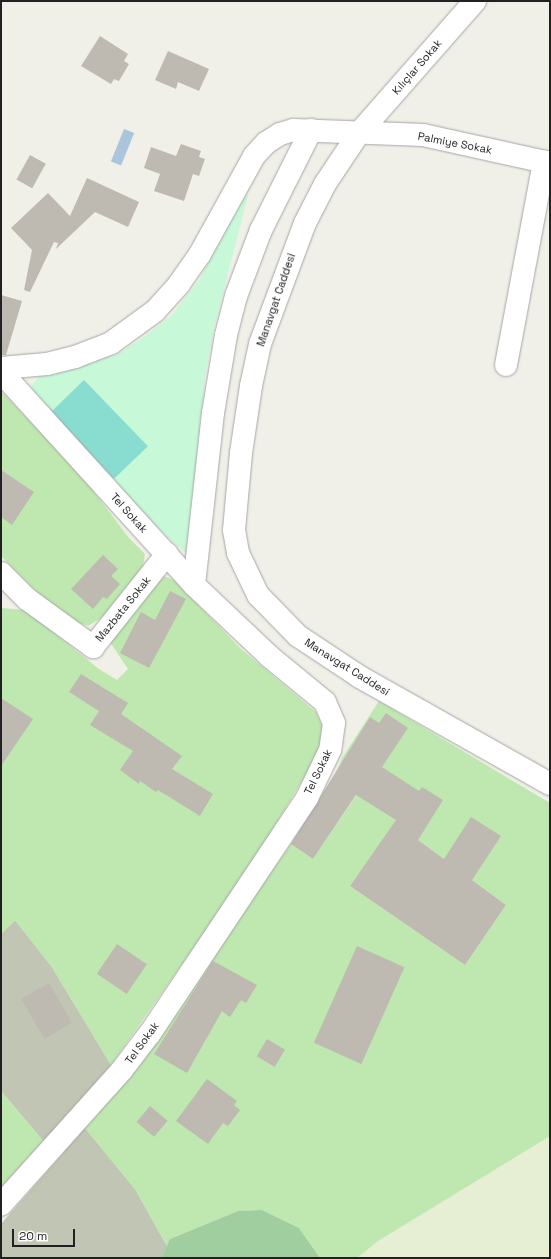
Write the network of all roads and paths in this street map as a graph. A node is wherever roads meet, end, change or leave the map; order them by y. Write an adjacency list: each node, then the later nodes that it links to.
1 (475, 1): 3 (street, Kılıçlar Sokak)
2 (312, 130): 3 (street); 6 (street); 10 (street)
3 (359, 133): 4 (street, Palmiye Sokak); 11 (street, Manavgat Caddesi)
4 (547, 162): 5 (street)
5 (506, 364)
6 (1, 368)
7 (1, 372): 8 (street, Tel Sokak)
8 (167, 554): 9 (street, Mazbata Sokak); 10 (street, Tel Sokak)
9 (1, 573)
10 (194, 585): 12 (street, Tel Sokak)
11 (550, 784)
12 (1, 1205)

